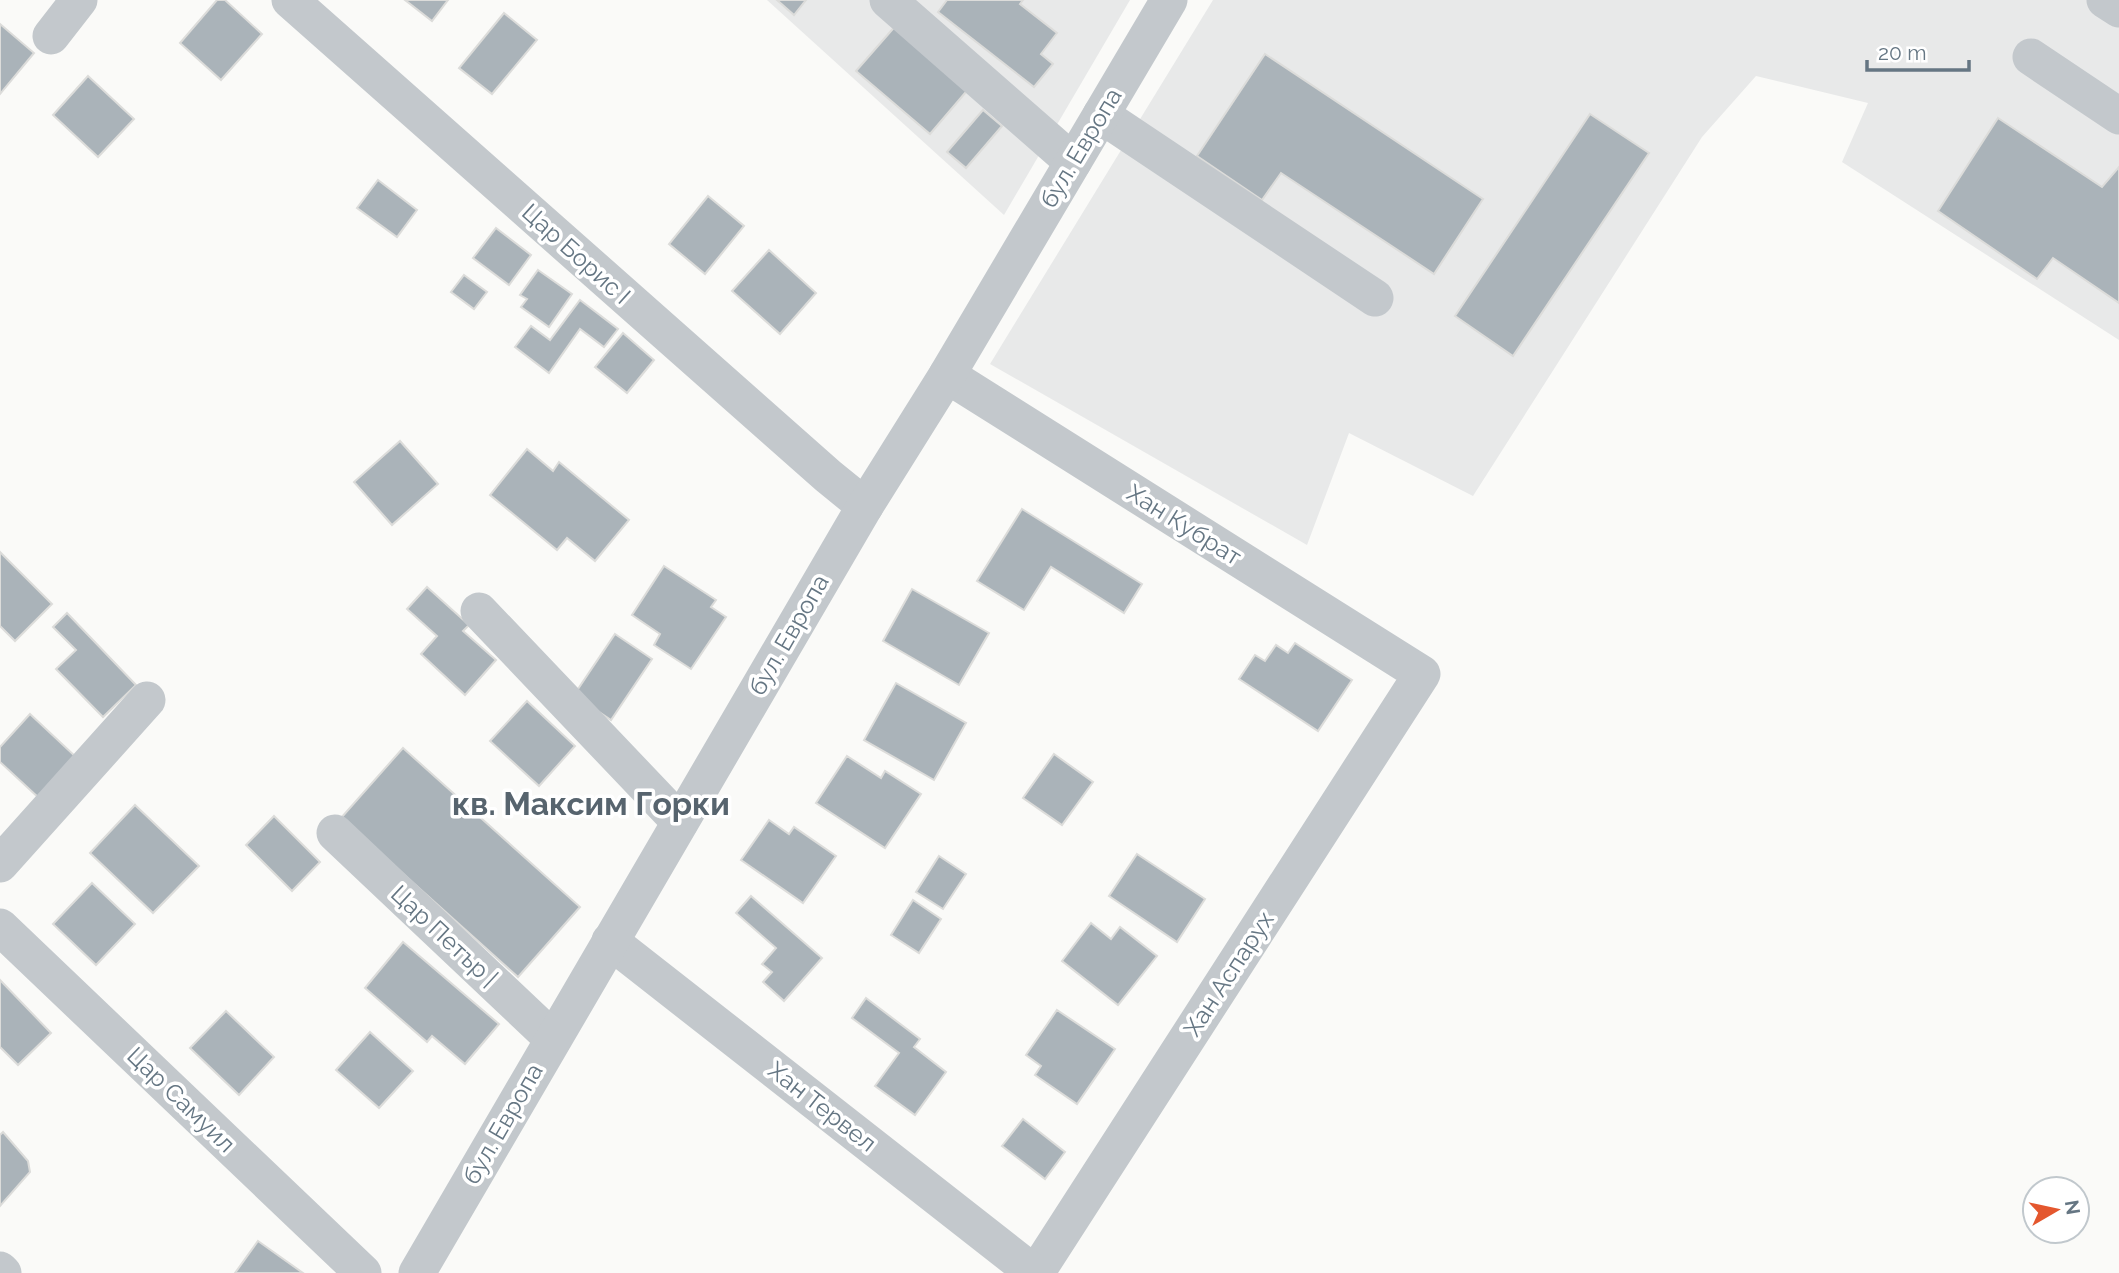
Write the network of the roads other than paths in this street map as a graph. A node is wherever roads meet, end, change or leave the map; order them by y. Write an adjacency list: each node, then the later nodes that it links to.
1 (79, 0): 7 (street)
2 (290, 0): 14 (street, Цар Борис I)
3 (888, 0): 11 (street)
4 (1168, 0): 9 (street, бул. Европа)
5 (2105, 0): 6 (street)
6 (2119, 9)
7 (51, 36)
8 (2031, 57): 10 (street)
9 (1101, 114): 11 (street, бул. Европа); 12 (street)
10 (2119, 116)
11 (1073, 162): 13 (street, бул. Европа)
12 (1375, 298)
13 (947, 375): 14 (street, бул. Европа); 16 (street, Хан Кубрат)
14 (865, 506): 18 (street, бул. Европа)
15 (479, 611): 18 (street)
16 (1422, 674): 26 (street, Хан Аспарух)
17 (146, 700): 20 (street)
18 (680, 822): 22 (street, бул. Европа)
19 (335, 833): 23 (street, Цар Петър |)
20 (0, 864)
21 (0, 927): 24 (street, Цар Самуил)
22 (610, 941): 23 (street, бул. Европа); 26 (street, Хан Тервел)
23 (553, 1040): 25 (street, бул. Европа)
24 (363, 1273)
25 (417, 1273)
26 (1035, 1273)

